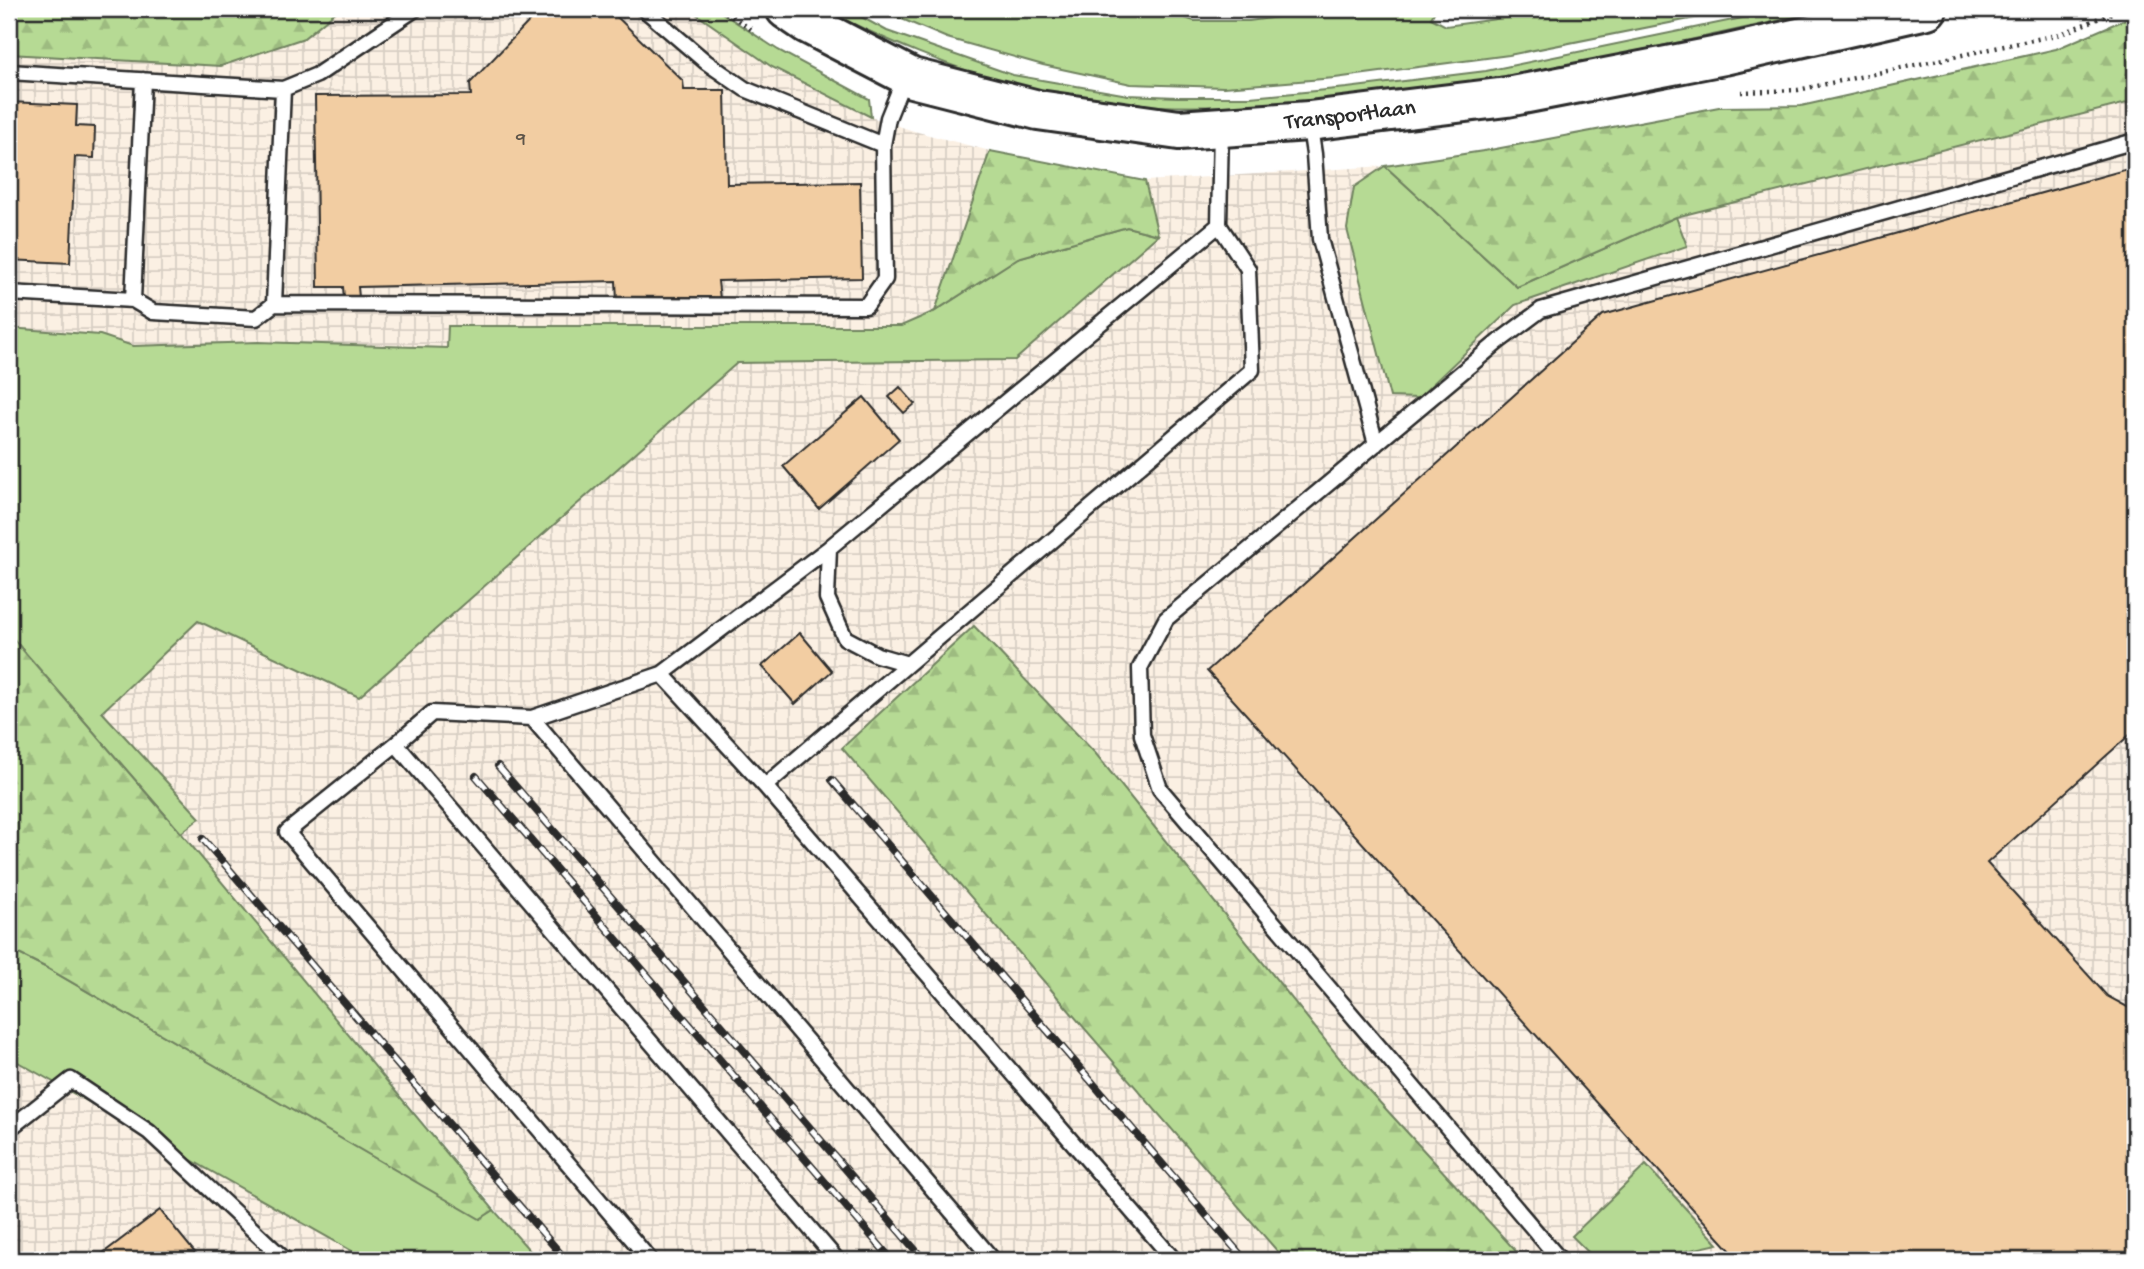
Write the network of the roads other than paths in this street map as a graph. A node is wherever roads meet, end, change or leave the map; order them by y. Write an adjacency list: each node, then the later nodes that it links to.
1 (415, 9): 8 (lane)
2 (644, 9): 12 (lane)
3 (786, 9): 6 (street, Transportlaan)
4 (1927, 9): 9 (street, Transportlaan)
5 (9, 72): 7 (lane)
6 (906, 75): 10 (street, Transportlaan); 12 (lane)
7 (143, 80): 8 (lane); 15 (lane)
8 (283, 89): 16 (lane)
9 (1309, 121): 10 (street, Transportlaan); 17 (lane)
10 (1221, 127): 13 (lane)
11 (2135, 141): 17 (lane)
12 (883, 145): 16 (lane)
13 (1219, 225): 18 (lane); 19 (lane)
14 (9, 293): 15 (lane)
15 (133, 300): 16 (lane)
16 (274, 304)
17 (1376, 444): 30 (lane)
18 (830, 548): 19 (lane); 20 (lane)
19 (908, 664): 23 (lane)
20 (662, 674): 21 (lane); 23 (lane)
21 (531, 719): 22 (lane); 28 (lane)
22 (396, 744): 26 (lane); 27 (lane)
23 (765, 786): 29 (lane)
24 (9, 1129): 25 (lane)
25 (285, 1260)
26 (650, 1260)
27 (837, 1260)
28 (993, 1260)
29 (1174, 1260)
30 (1560, 1260)

